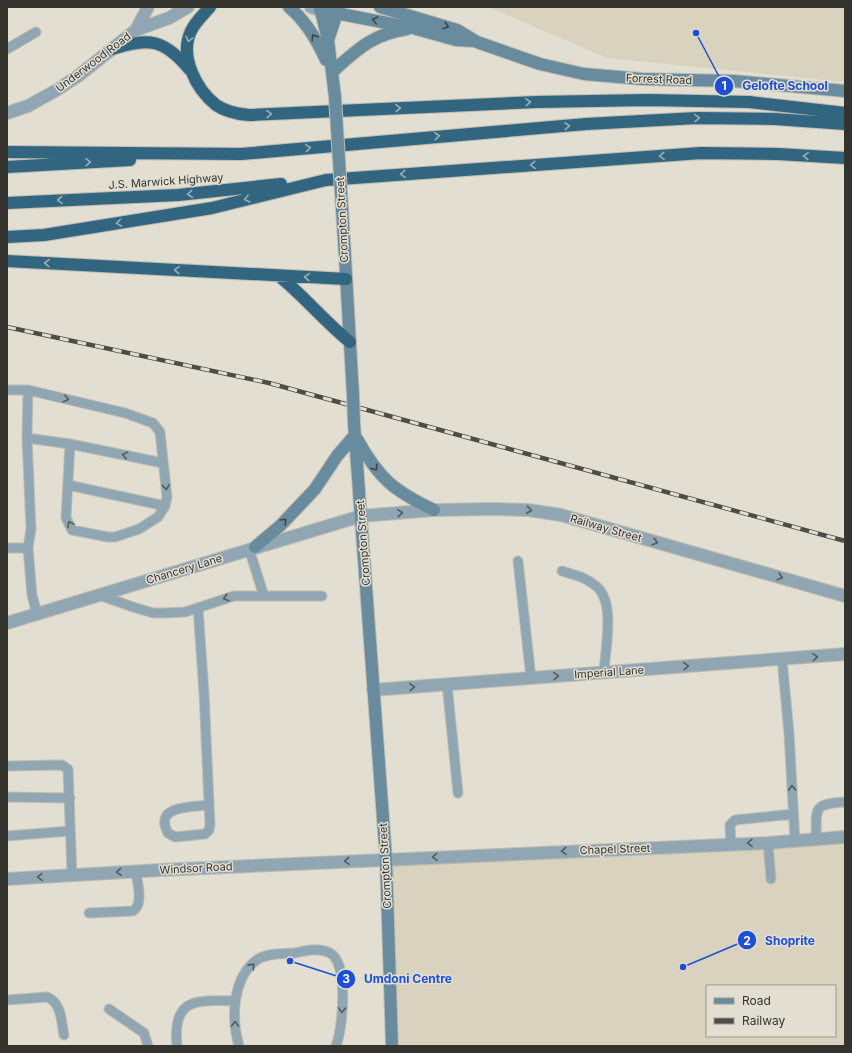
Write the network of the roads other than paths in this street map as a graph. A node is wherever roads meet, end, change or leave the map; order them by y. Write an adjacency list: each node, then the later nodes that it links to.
1 (148, 7): 10 (street, Underwood Road)
2 (188, 7): 10 (street, Underwood Road)
3 (210, 7): 15 (highway, one-way to 15)
4 (289, 7): 16 (street, one-way to 4)
5 (380, 7): 9 (street, Forrest Road)
6 (399, 7): 9 (street)
7 (317, 8): 8 (street, Forrest Road); 12 (street, Crompton Street)
8 (338, 10): 9 (street, Forrest Road, one-way to 8); 12 (street, Crompton Street)
9 (413, 22): 16 (street); 17 (street, Forrest Road)
10 (136, 30): 14 (street, Underwood Road)
11 (36, 32): 13 (lane)
12 (328, 40): 16 (street, Crompton Street)
13 (7, 49)
14 (112, 49): 15 (highway); 18 (street, Underwood Road)
15 (192, 72): 19 (highway, one-way to 19)
16 (332, 72): 30 (street, Crompton Street, bridge)
17 (845, 91)
18 (7, 113)
19 (845, 113)
20 (845, 124): 22 (highway, one-way to 20)
21 (7, 152): 22 (highway)
22 (241, 154): 24 (highway, J.S. Marwick Highway, one-way to 22)
23 (845, 158): 25 (highway, one-way to 25)
24 (7, 167)
25 (326, 180): 26 (highway, J.S. Marwick Highway, one-way to 26); 27 (highway, one-way to 27)
26 (7, 203)
27 (7, 237)
28 (7, 261): 29 (highway, one-way to 28)
29 (279, 276): 30 (highway, one-way to 29); 31 (highway)
30 (346, 279): 31 (street, Crompton Street)
31 (350, 342): 34 (street, Crompton Street, bridge)
32 (7, 390): 33 (lane)
33 (28, 390): 35 (lane); 37 (lane, one-way to 37)
34 (354, 429): 40 (street, one-way to 40); 41 (street, Crompton Street); 44 (street, one-way to 34)
35 (27, 438): 36 (lane); 43 (lane)
36 (70, 444): 37 (lane, one-way to 36); 38 (lane)
37 (163, 463): 39 (lane, one-way to 39)
38 (68, 485): 39 (lane); 39 (lane, one-way to 38)
39 (166, 506)
40 (434, 510): 41 (street, Railway Street, one-way to 40); 50 (street, Railway Street, one-way to 50)
41 (361, 516): 44 (street, Chancery Lane); 59 (street, Crompton Street)
42 (7, 548): 43 (lane)
43 (28, 548): 52 (lane)
44 (252, 548): 47 (street, Chancery Lane); 48 (lane)
45 (518, 561): 57 (lane)
46 (562, 571): 56 (lane)
47 (99, 595): 51 (lane); 52 (street, Chancery Lane)
48 (264, 596): 49 (lane); 51 (lane, one-way to 51)
49 (322, 596)
50 (845, 596)
51 (198, 608): 65 (lane)
52 (37, 614): 53 (street, Chancery Lane)
53 (7, 623)
54 (845, 654): 55 (street, Imperial Lane, one-way to 54)
55 (782, 659): 56 (street, Imperial Lane, one-way to 55); 66 (lane, one-way to 55)
56 (604, 673): 57 (street, Imperial Lane, one-way to 56)
57 (531, 678): 58 (street, Imperial Lane)
58 (448, 684): 59 (street, Imperial Lane, one-way to 58); 61 (lane)
59 (373, 690): 74 (street, Crompton Street)
60 (7, 766): 63 (lane)
61 (458, 793)
62 (7, 797): 63 (lane)
63 (70, 798): 67 (lane)
64 (845, 802): 70 (lane)
65 (209, 805): 65 (lane)
66 (794, 814): 71 (lane); 73 (lane)
67 (70, 831): 68 (lane); 76 (lane)
68 (7, 836)
69 (845, 837): 70 (street, Chapel Street)
70 (816, 839): 71 (street, Chapel Street)
71 (795, 840): 72 (street, Chapel Street)
72 (768, 843): 73 (street, Chapel Street, one-way to 73); 78 (lane)
73 (731, 844): 74 (street, Chapel Street, one-way to 74)
74 (386, 859): 75 (street, Windsor Road, one-way to 75); 88 (street, Crompton Street)
75 (136, 871): 76 (street, Windsor Road, one-way to 76); 79 (lane)
76 (72, 875): 77 (street, Windsor Road, one-way to 77)
77 (7, 879)
78 (770, 879)
79 (89, 913)
80 (7, 1000): 83 (lane)
81 (235, 1001): 85 (lane); 86 (lane, one-way to 81); 87 (lane, one-way to 87)
82 (109, 1009): 84 (lane)
83 (64, 1035)
84 (148, 1046)
85 (177, 1046)
86 (239, 1046)
87 (336, 1046)
88 (392, 1046)

